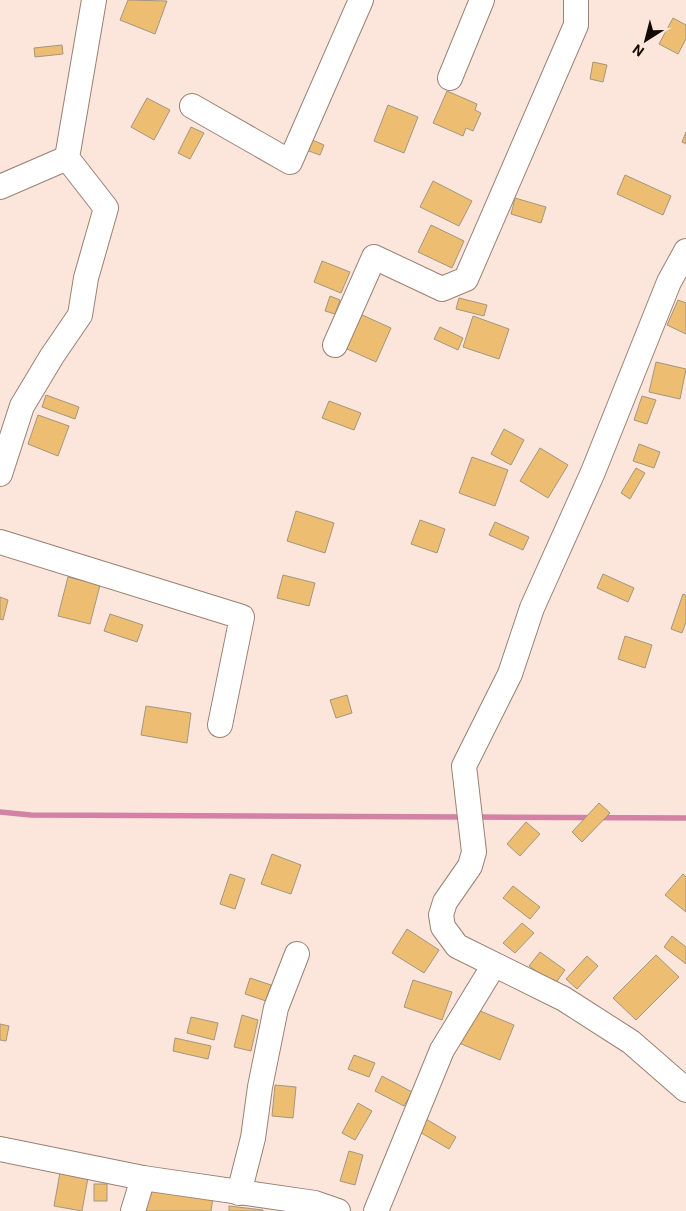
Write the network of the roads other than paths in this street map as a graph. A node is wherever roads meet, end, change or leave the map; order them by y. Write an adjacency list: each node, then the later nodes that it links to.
1 (94, 0): 7 (street)
2 (361, 0): 6 (street)
3 (482, 0): 5 (street)
4 (576, 0): 10 (street)
5 (450, 78)
6 (192, 106)
7 (67, 158): 8 (street); 11 (street)
8 (0, 188)
9 (686, 251): 15 (street)
10 (335, 345)
11 (0, 474)
12 (0, 542): 13 (street)
13 (220, 725)
14 (297, 954): 19 (street)
15 (494, 965): 16 (street); 22 (street)
16 (686, 1090)
17 (0, 1149): 18 (street)
18 (143, 1178): 19 (street); 20 (street)
19 (239, 1193): 21 (street)
20 (133, 1211)
21 (338, 1211)
22 (376, 1211)

